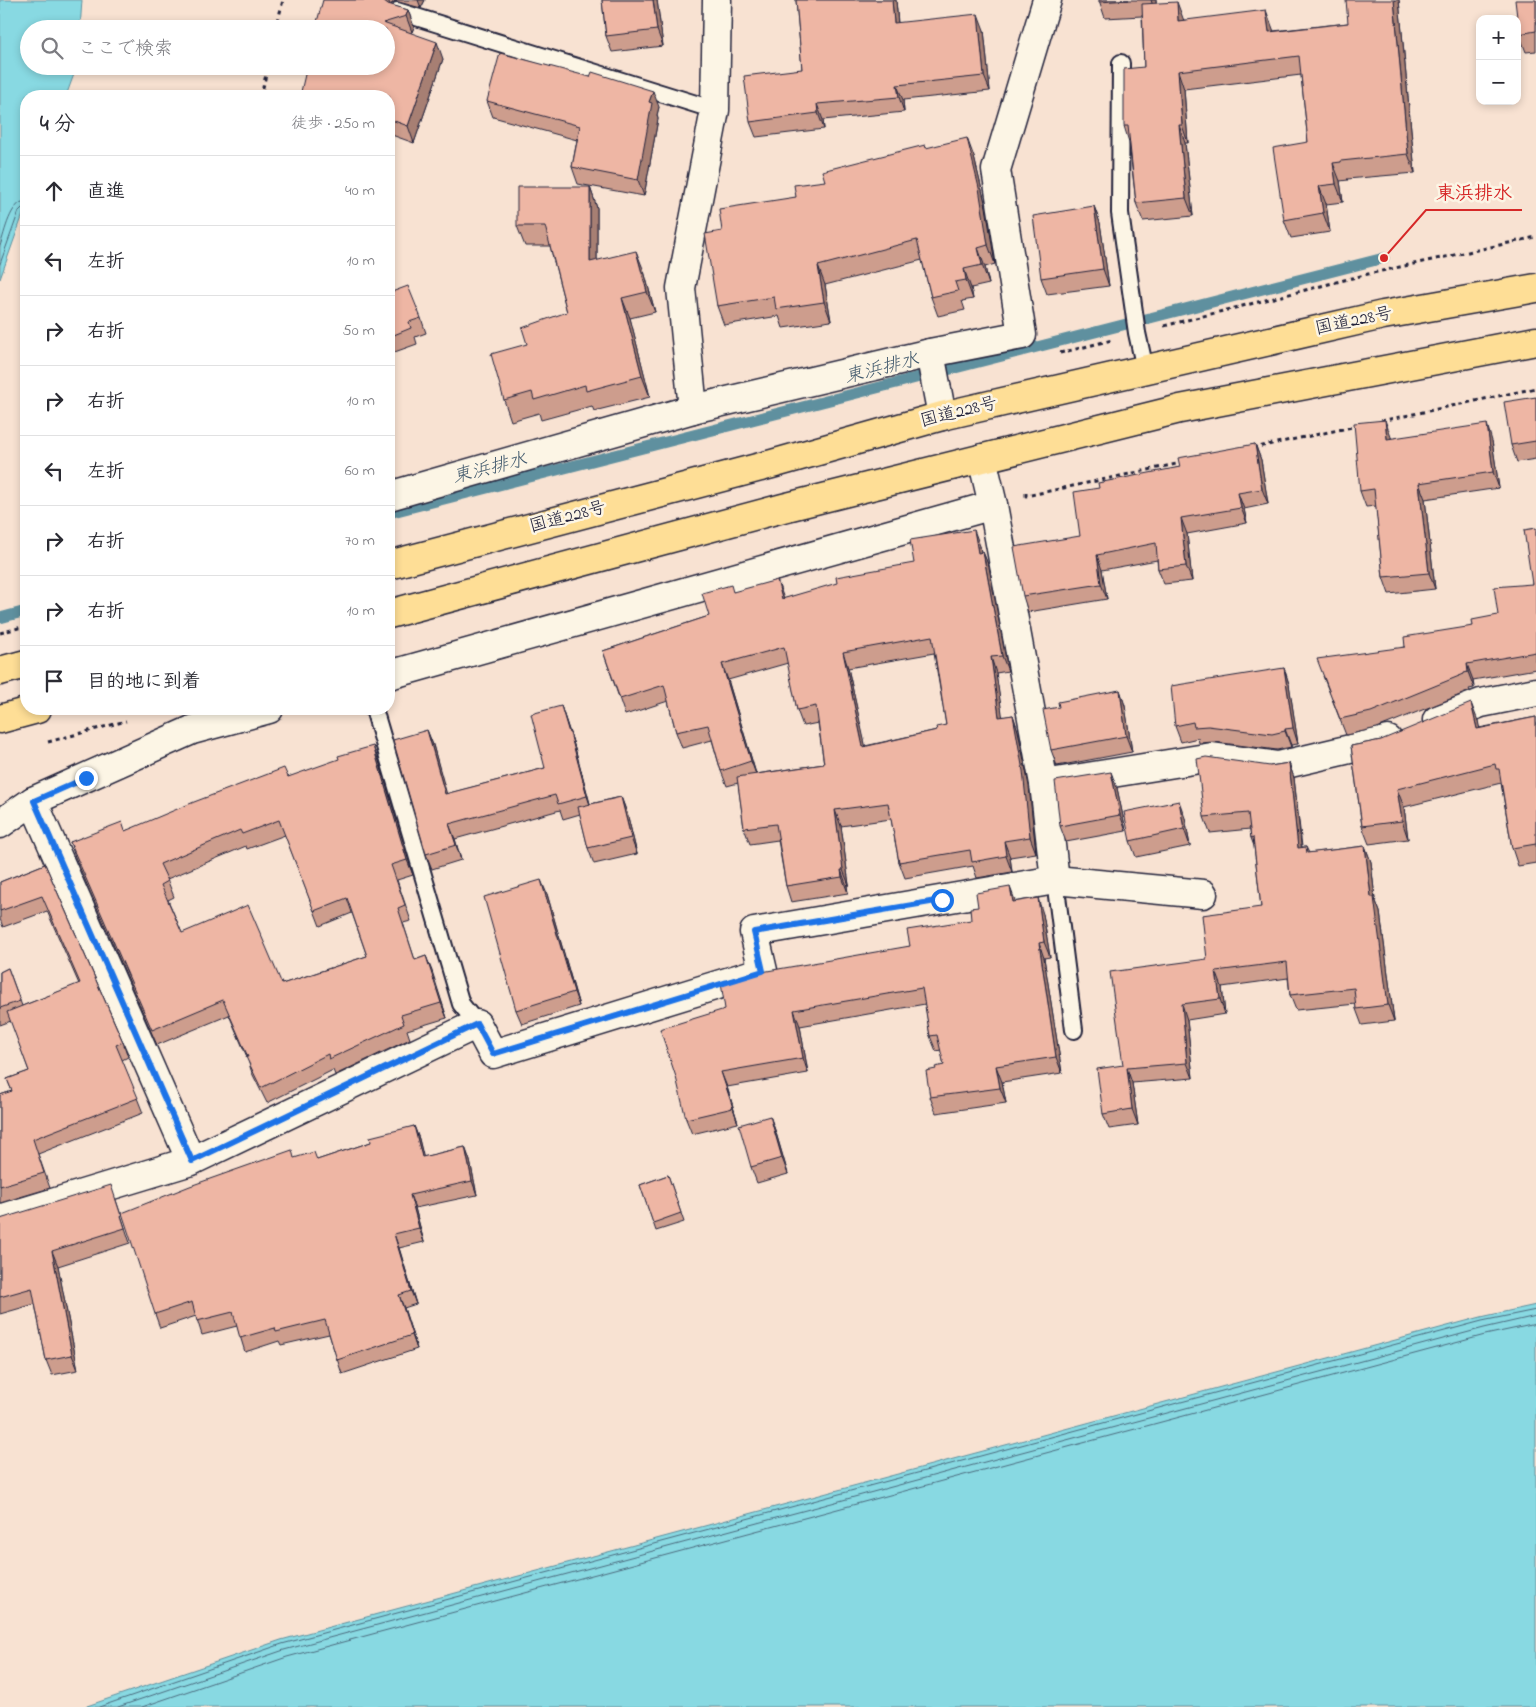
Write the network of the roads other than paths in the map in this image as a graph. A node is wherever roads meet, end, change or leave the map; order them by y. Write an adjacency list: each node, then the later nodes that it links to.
1 (717, 0): 5 (street)
2 (1047, 0): 8 (street)
3 (396, 11): 5 (lane)
4 (1121, 63): 9 (lane)
5 (715, 110): 10 (street)
6 (1536, 288): 9 (highway, 国道228号)
7 (1536, 341): 12 (highway)
8 (930, 353): 10 (street); 11 (street)
9 (1145, 369): 11 (highway, 国道228号)
10 (693, 409): 13 (street)
11 (942, 416): 15 (highway, 国道228号)
12 (982, 458): 14 (street); 16 (highway)
13 (395, 494)
14 (993, 505): 19 (street); 25 (street)
15 (395, 563)
16 (395, 612)
17 (20, 666): 18 (highway)
18 (0, 671)
19 (395, 673)
20 (1536, 692): 25 (street)
21 (20, 714): 24 (highway)
22 (247, 715): 26 (street)
23 (376, 715): 30 (lane)
24 (0, 719)
25 (1044, 784): 28 (street)
26 (34, 801): 27 (street); 32 (street)
27 (0, 824)
28 (1055, 880): 29 (street); 30 (street); 31 (lane)
29 (1203, 894)
30 (477, 1024): 32 (street)
31 (1074, 1030)
32 (192, 1161): 33 (street)
33 (0, 1219)

